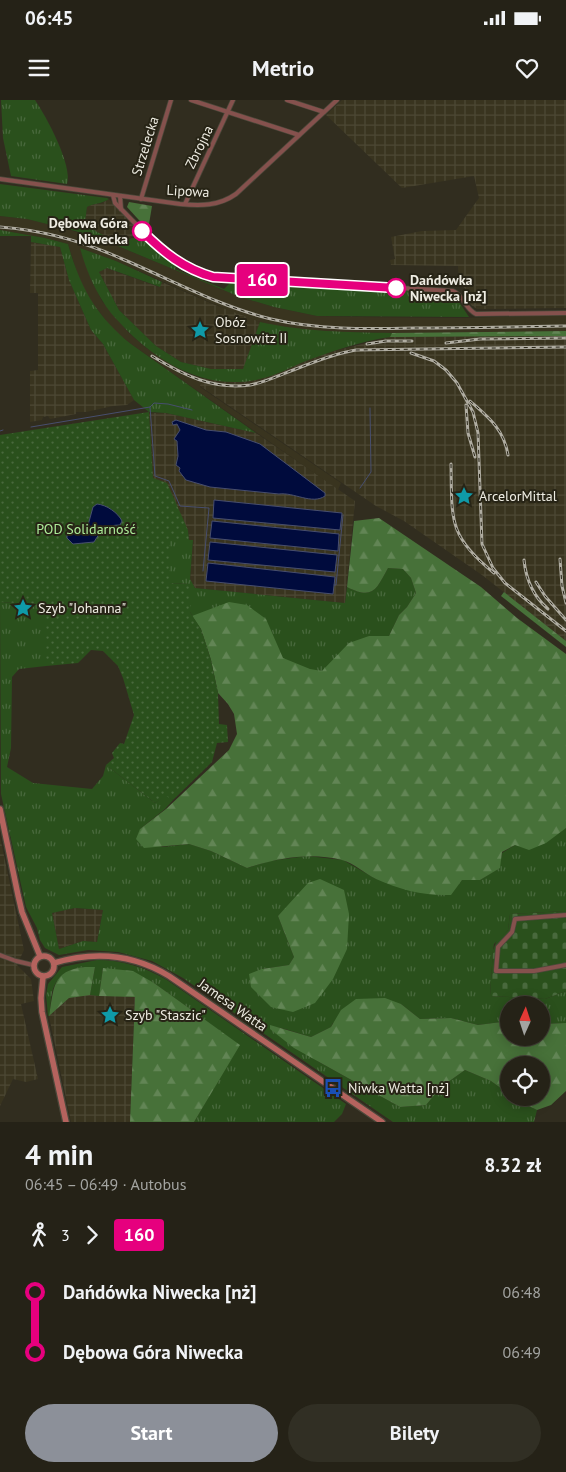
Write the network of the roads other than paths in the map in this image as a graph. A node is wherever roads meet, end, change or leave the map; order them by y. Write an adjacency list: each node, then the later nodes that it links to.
1 (171, 100): 13 (street, Strzelecka)
2 (191, 100): 6 (street)
3 (233, 100): 6 (street, Zbrojna)
4 (288, 100): 7 (street)
5 (336, 100): 7 (street, Lipowa)
6 (228, 112): 8 (street); 15 (street, Zbrojna)
7 (324, 112): 8 (street, Lipowa)
8 (299, 135): 15 (street, Lipowa)
9 (0, 179): 10 (street, Lipowa)
10 (113, 195): 11 (street, Lipowa); 16 (street)
11 (120, 196): 12 (street, Lipowa); 14 (street)
12 (127, 197): 13 (street, Lipowa); 14 (street)
13 (141, 198): 15 (street, Lipowa)
14 (121, 203): 16 (street)
15 (186, 204)
16 (121, 209): 17 (street)
17 (566, 313)
18 (0, 809): 21 (street)
19 (566, 916): 24 (street)
20 (0, 954): 23 (street)
21 (40, 956): 22 (street); 23 (street)
22 (54, 964): 25 (street); 27 (street, Jamesa Watta)
23 (34, 965): 25 (street)
24 (566, 965)
25 (43, 976): 26 (street)
26 (66, 1122)
27 (382, 1122)

